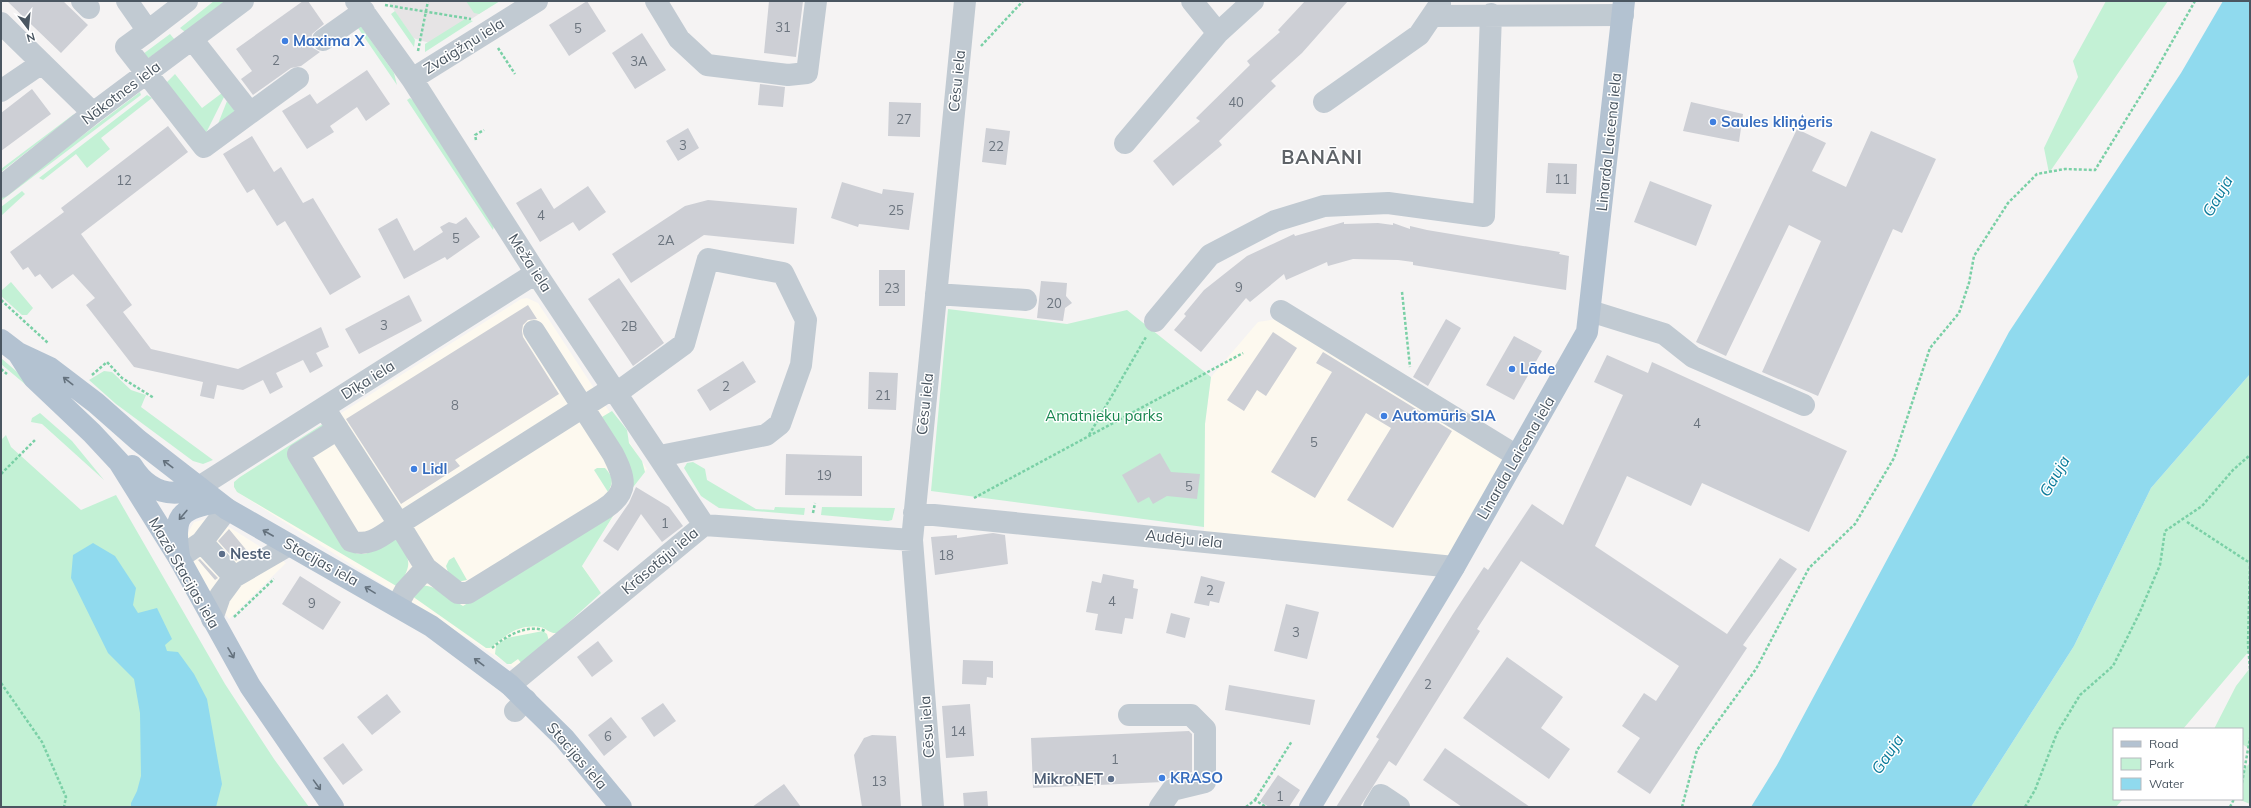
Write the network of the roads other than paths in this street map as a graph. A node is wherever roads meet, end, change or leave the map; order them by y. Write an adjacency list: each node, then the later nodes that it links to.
1 (128, 1): 15 (street)
2 (187, 1): 15 (street)
3 (243, 1): 17 (street, Nākotnes iela)
4 (537, 1): 22 (street, Zvaigžņu iela)
5 (656, 1): 6 (street)
6 (816, 1)
7 (965, 1): 30 (street, Cēsu iela)
8 (1192, 1): 16 (street)
9 (1253, 1): 16 (street)
10 (366, 6): 18 (street); 22 (street, Meža iela)
11 (1437, 8): 14 (street); 24 (street)
12 (1624, 8): 14 (street); 33 (main road, Linarda Laicena iela)
13 (1, 23): 19 (street)
14 (1493, 28): 34 (street)
15 (148, 31): 20 (street)
16 (1218, 33): 27 (street)
17 (192, 40): 20 (street, Nākotnes iela); 25 (street)
18 (322, 40)
19 (42, 63): 23 (street); 26 (street)
20 (146, 73): 25 (street); 26 (street, Nākotnes iela)
21 (298, 78): 25 (street)
22 (412, 79): 29 (street, Meža iela)
23 (1, 91)
24 (1324, 102)
25 (250, 112)
26 (93, 113): 28 (street, Nākotnes iela)
27 (1126, 142)
28 (1, 187)
29 (536, 273): 38 (street, Meža iela); 41 (street, Dīķa iela)
30 (936, 294): 31 (street); 48 (street, Cēsu iela)
31 (1026, 300)
32 (1281, 311): 45 (street)
33 (1590, 311): 39 (street); 45 (main road, Linarda Laicena iela)
34 (1155, 321)
35 (534, 331): 42 (street)
36 (1, 340): 37 (main road, Stacijas iela)
37 (18, 353): 40 (main road, Mazā Stacijas iela); 46 (main road, Stacijas iela, one-way to 37)
38 (619, 387): 42 (street); 44 (street, Meža iela); 44 (street)
39 (1804, 405)
40 (64, 406): 46 (main road); 54 (main road, Mazā Stacijas iela)
41 (324, 408): 43 (street); 46 (street, Dīķa iela)
42 (582, 408): 49 (street); 56 (street)
43 (338, 429): 49 (street); 49 (street)
44 (660, 456): 50 (street, Meža iela)
45 (1517, 456): 55 (main road, Linarda Laicena iela)
46 (199, 487): 47 (main road, Stacijas iela)
47 (223, 505): 52 (street); 53 (main road, Stacijas iela, one-way to 47); 54 (main road, one-way to 54)
48 (914, 513): 51 (street, Cēsu iela); 55 (street, Audēju iela)
49 (399, 524): 56 (street)
50 (704, 524): 51 (street, Krāsotāju iela); 60 (street, Krāsotāju iela)
51 (912, 540): 64 (street, Cēsu iela)
52 (202, 542): 54 (street); 57 (street)
53 (289, 545): 57 (street); 58 (main road, Stacijas iela, one-way to 53)
54 (179, 558): 59 (main road, Mazā Stacijas iela)
55 (1454, 566): 66 (main road, Linarda Laicena iela)
56 (426, 568): 58 (street)
57 (234, 577): 59 (street)
58 (397, 606): 60 (main road, Stacijas iela, one-way to 58)
59 (221, 620): 62 (main road, Mazā Stacijas iela, one-way to 62)
60 (510, 685): 63 (main road, Stacijas iela)
61 (1129, 715): 65 (street)
62 (333, 807)
63 (621, 807)
64 (933, 807)
65 (1160, 807)
66 (1310, 807)
67 (1374, 807): 68 (street)
68 (1398, 807)

